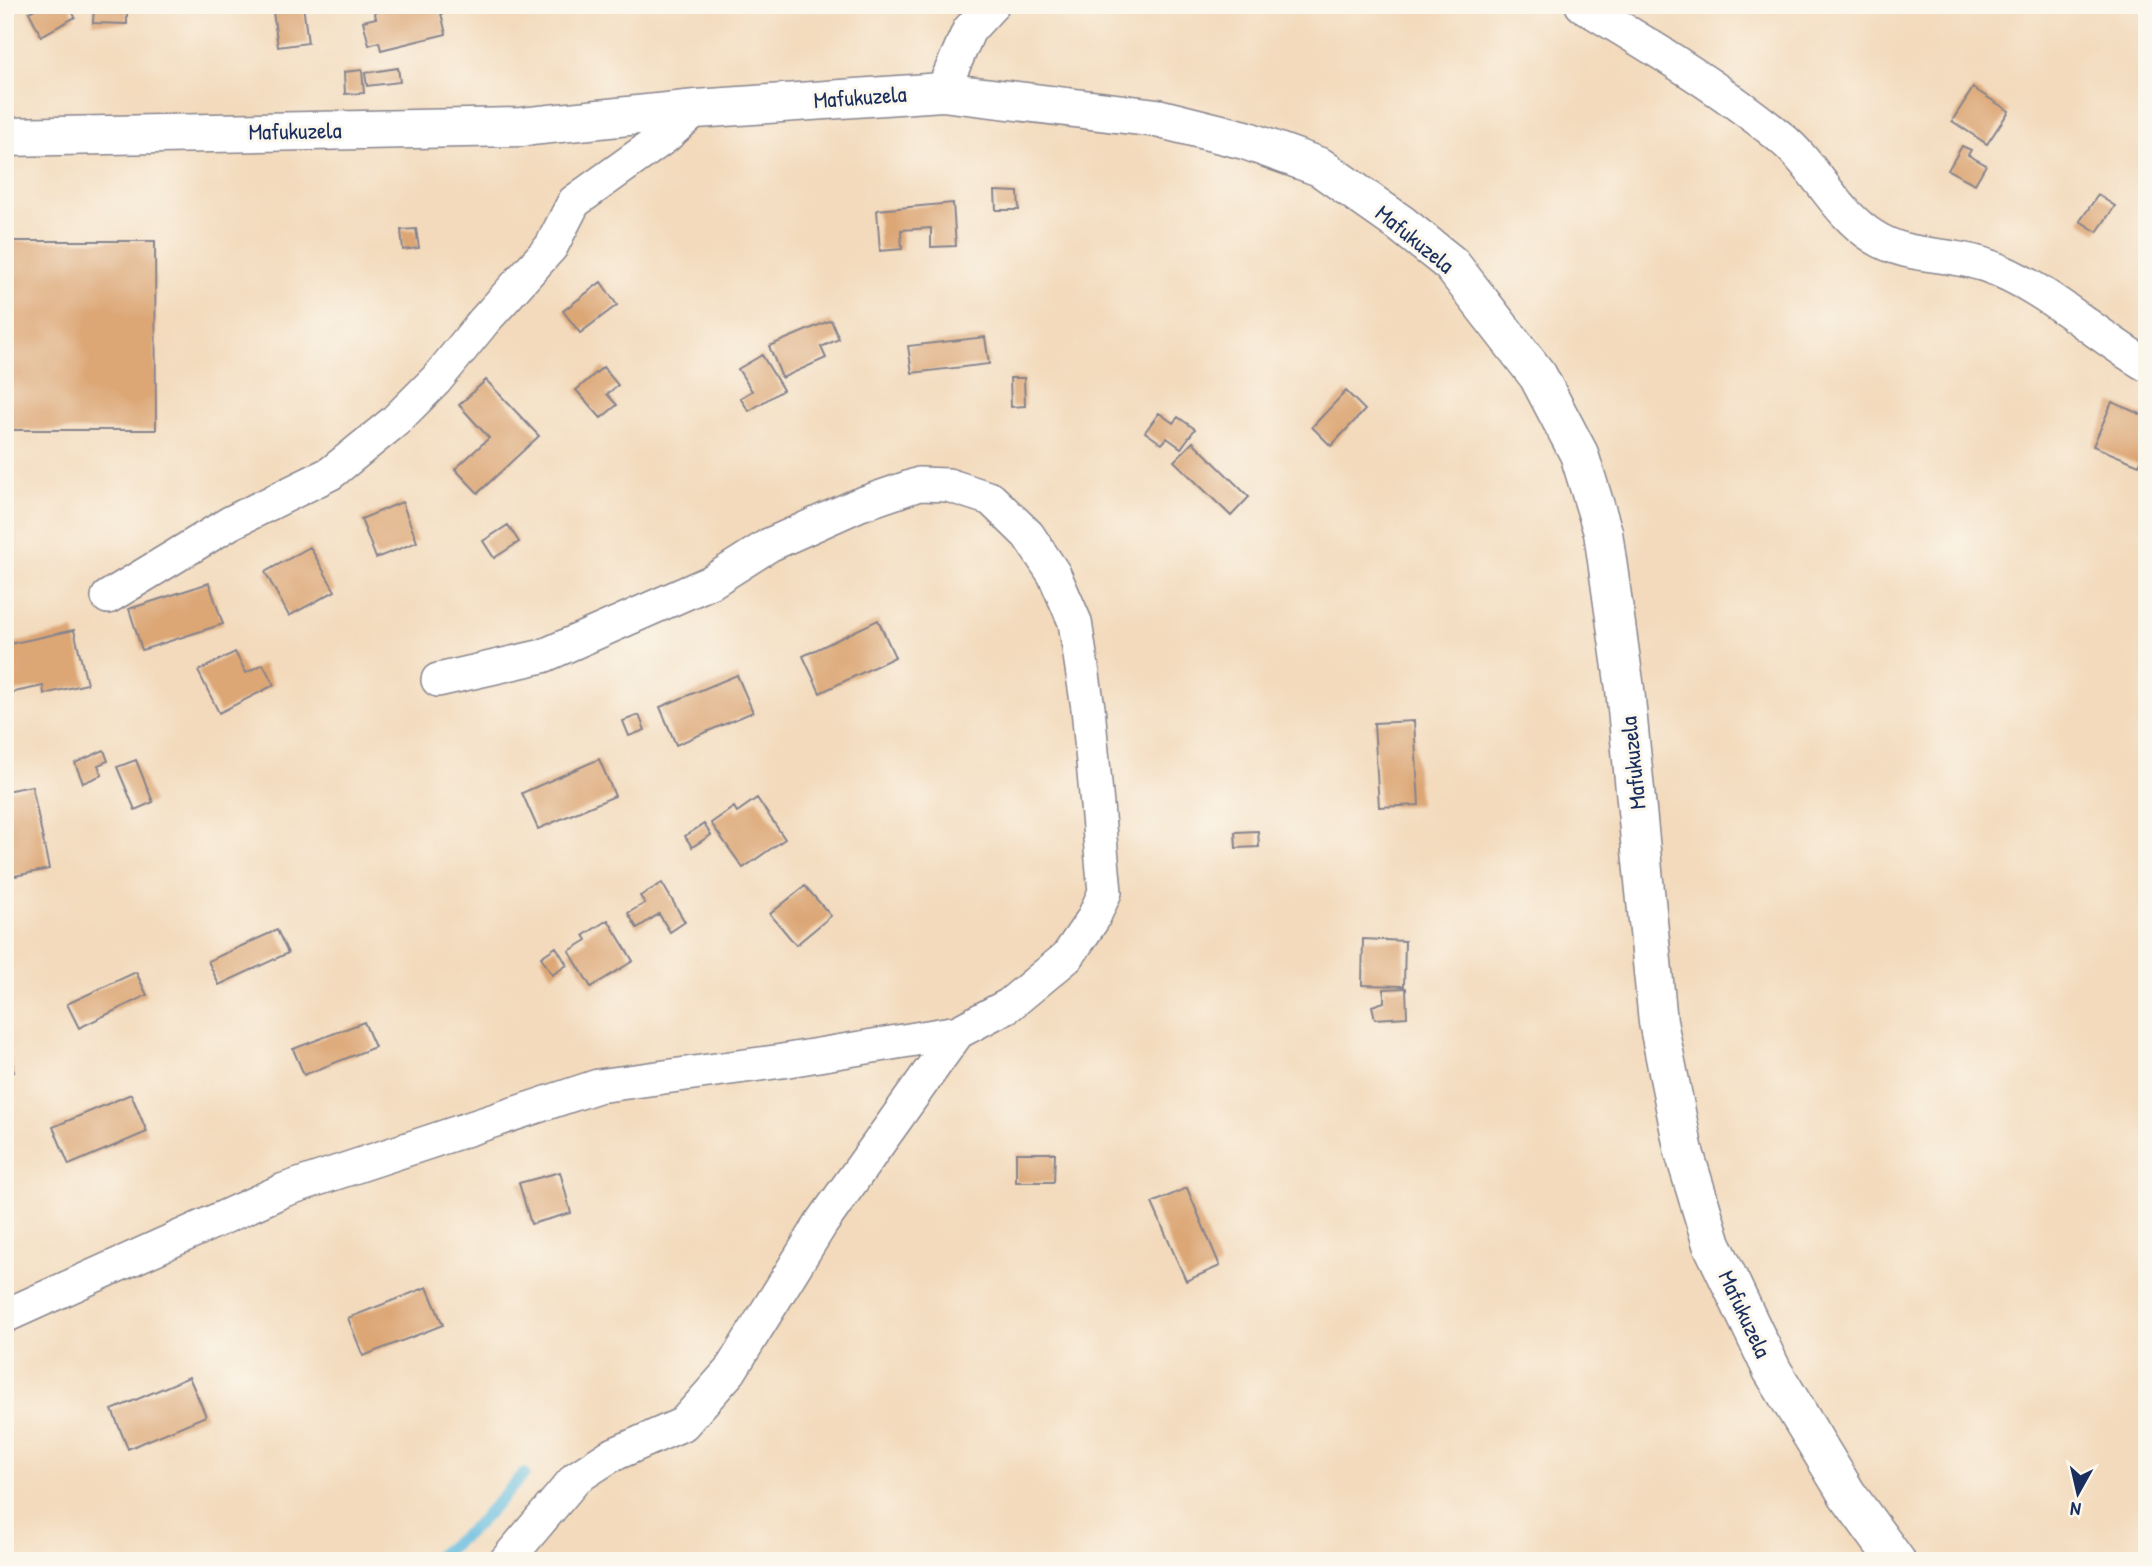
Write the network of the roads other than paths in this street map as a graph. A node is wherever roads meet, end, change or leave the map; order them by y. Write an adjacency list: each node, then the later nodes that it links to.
1 (992, 5): 3 (street)
2 (1582, 5): 6 (street)
3 (942, 92): 4 (main road, Mafukuzela); 12 (main road, Mafukuzela)
4 (696, 109): 5 (main road, Mafukuzela); 7 (street)
5 (5, 137)
6 (2147, 365)
7 (108, 597)
8 (438, 680): 9 (street)
9 (958, 1032): 10 (street); 11 (street)
10 (5, 1316)
11 (506, 1561)
12 (1896, 1561)

